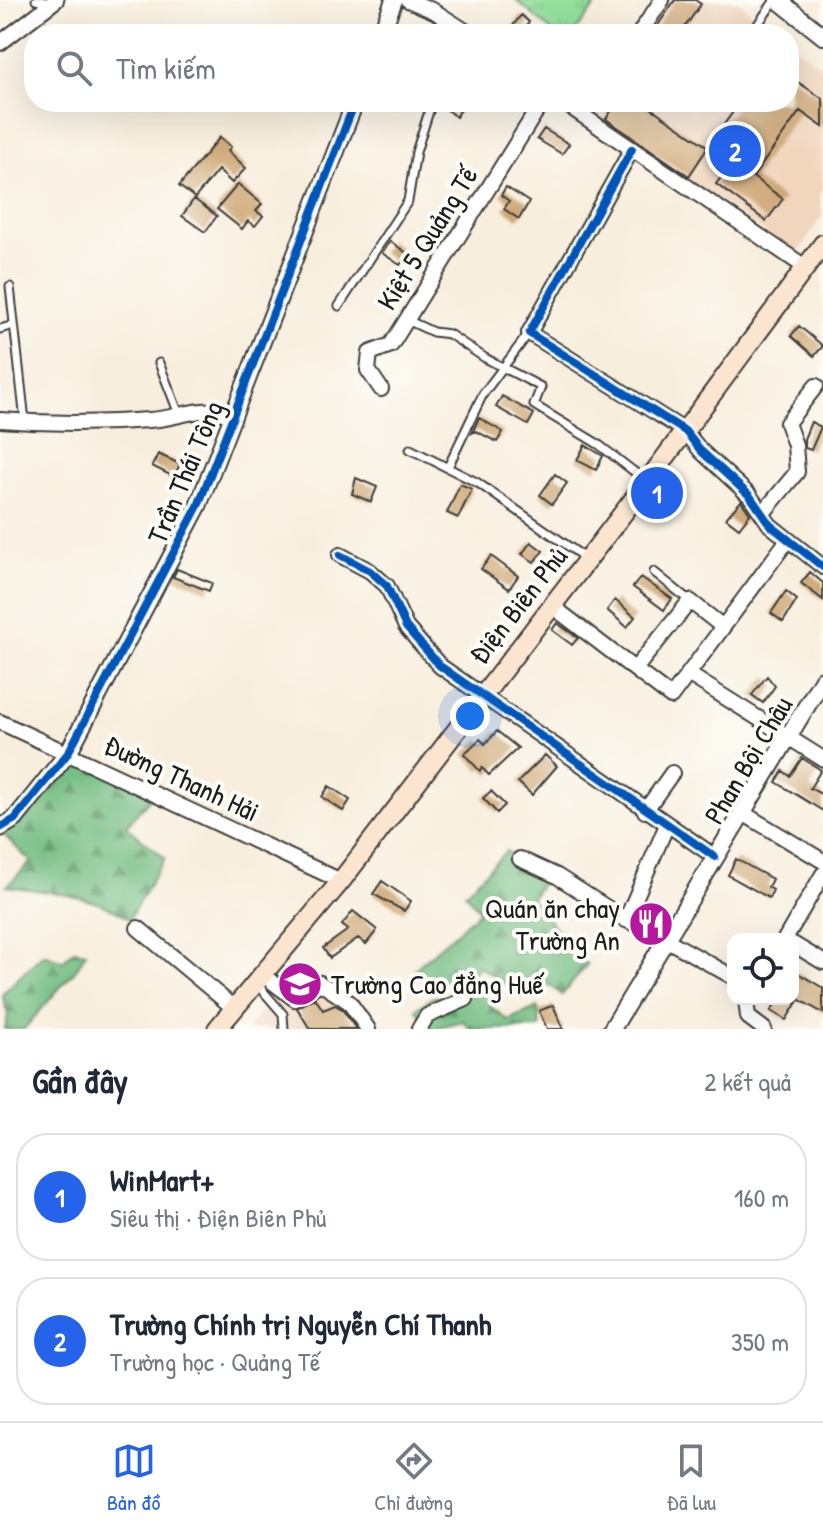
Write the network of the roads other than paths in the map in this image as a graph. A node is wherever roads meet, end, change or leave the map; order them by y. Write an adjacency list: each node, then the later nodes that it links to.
1 (36, 0): 6 (lane)
2 (394, 0): 8 (street)
3 (408, 0): 9 (street)
4 (662, 0): 10 (street)
5 (776, 0): 11 (lane); 13 (street)
6 (54, 2): 7 (street)
7 (25, 24)
8 (385, 24)
9 (454, 24)
10 (646, 24)
11 (758, 24)
12 (24, 25): 14 (street)
13 (823, 36)
14 (0, 43)
15 (351, 112): 33 (street, Trần Thái Tông)
16 (429, 112): 23 (lane)
17 (536, 112): 24 (street, Kiệt 5 Quảng Tế)
18 (591, 112): 19 (street)
19 (632, 149): 21 (street); 27 (street)
20 (823, 244): 21 (main road, Điện Biên Phủ)
21 (805, 267): 36 (main road, Điện Biên Phủ)
22 (10, 287): 25 (lane)
23 (339, 306)
24 (407, 320): 29 (lane); 31 (street, Kiệt 5 Quảng Tế)
25 (14, 325): 26 (lane); 35 (lane)
26 (0, 329)
27 (529, 333): 29 (lane); 36 (street)
28 (159, 363): 32 (lane)
29 (504, 368): 38 (lane); 39 (lane)
30 (816, 386): 40 (street)
31 (381, 389)
32 (179, 414): 33 (street); 35 (street)
33 (233, 417): 55 (street, Trần Thái Tông)
34 (0, 420): 35 (street)
35 (25, 421)
36 (685, 431): 39 (main road, Điện Biên Phủ); 40 (street)
37 (410, 449): 38 (lane)
38 (448, 467): 43 (lane)
39 (647, 482): 43 (main road, Điện Biên Phủ)
40 (763, 513): 41 (street)
41 (787, 541): 44 (street); 48 (street)
42 (340, 555): 52 (street)
43 (588, 560): 47 (main road, Điện Biên Phủ)
44 (823, 567)
45 (654, 572): 46 (lane)
46 (690, 601): 48 (street); 49 (street)
47 (552, 606): 49 (street); 52 (main road, Điện Biên Phủ)
48 (723, 627): 50 (street)
49 (635, 669): 50 (street)
50 (688, 674): 54 (street)
51 (823, 679): 54 (street, Phan Bội Châu)
52 (483, 696): 58 (street); 66 (main road, Điện Biên Phủ)
53 (0, 722): 55 (street, Đường Thanh Hải)
54 (787, 738): 56 (street); 59 (street, Phan Bội Châu)
55 (68, 753): 61 (street, Trần Thái Tông); 66 (street, Đường Thanh Hải)
56 (823, 759)
57 (672, 773): 58 (street)
58 (645, 811): 60 (street)
59 (741, 812): 62 (street, Phan Bội Châu); 64 (street)
60 (666, 827): 62 (street); 67 (street)
61 (0, 828)
62 (715, 857): 70 (street, Phan Bội Châu)
63 (520, 859): 67 (street)
64 (823, 861)
65 (823, 874): 69 (street)
66 (341, 881): 74 (main road, Điện Biên Phủ)
67 (626, 920): 70 (street)
68 (138, 928): 77 (street)
69 (789, 933)
70 (668, 939): 73 (street); 82 (street, Phan Bội Châu)
71 (799, 948): 72 (street)
72 (823, 962)
73 (727, 973)
74 (259, 978): 77 (main road, Điện Biên Phủ); 79 (lane); 80 (street)
75 (466, 999): 81 (street)
76 (747, 1005): 83 (street)
77 (234, 1008): 78 (main road, Điện Biên Phủ)
78 (217, 1029)
79 (284, 1029)
80 (368, 1029)
81 (419, 1029)
82 (612, 1029)
83 (764, 1029)

